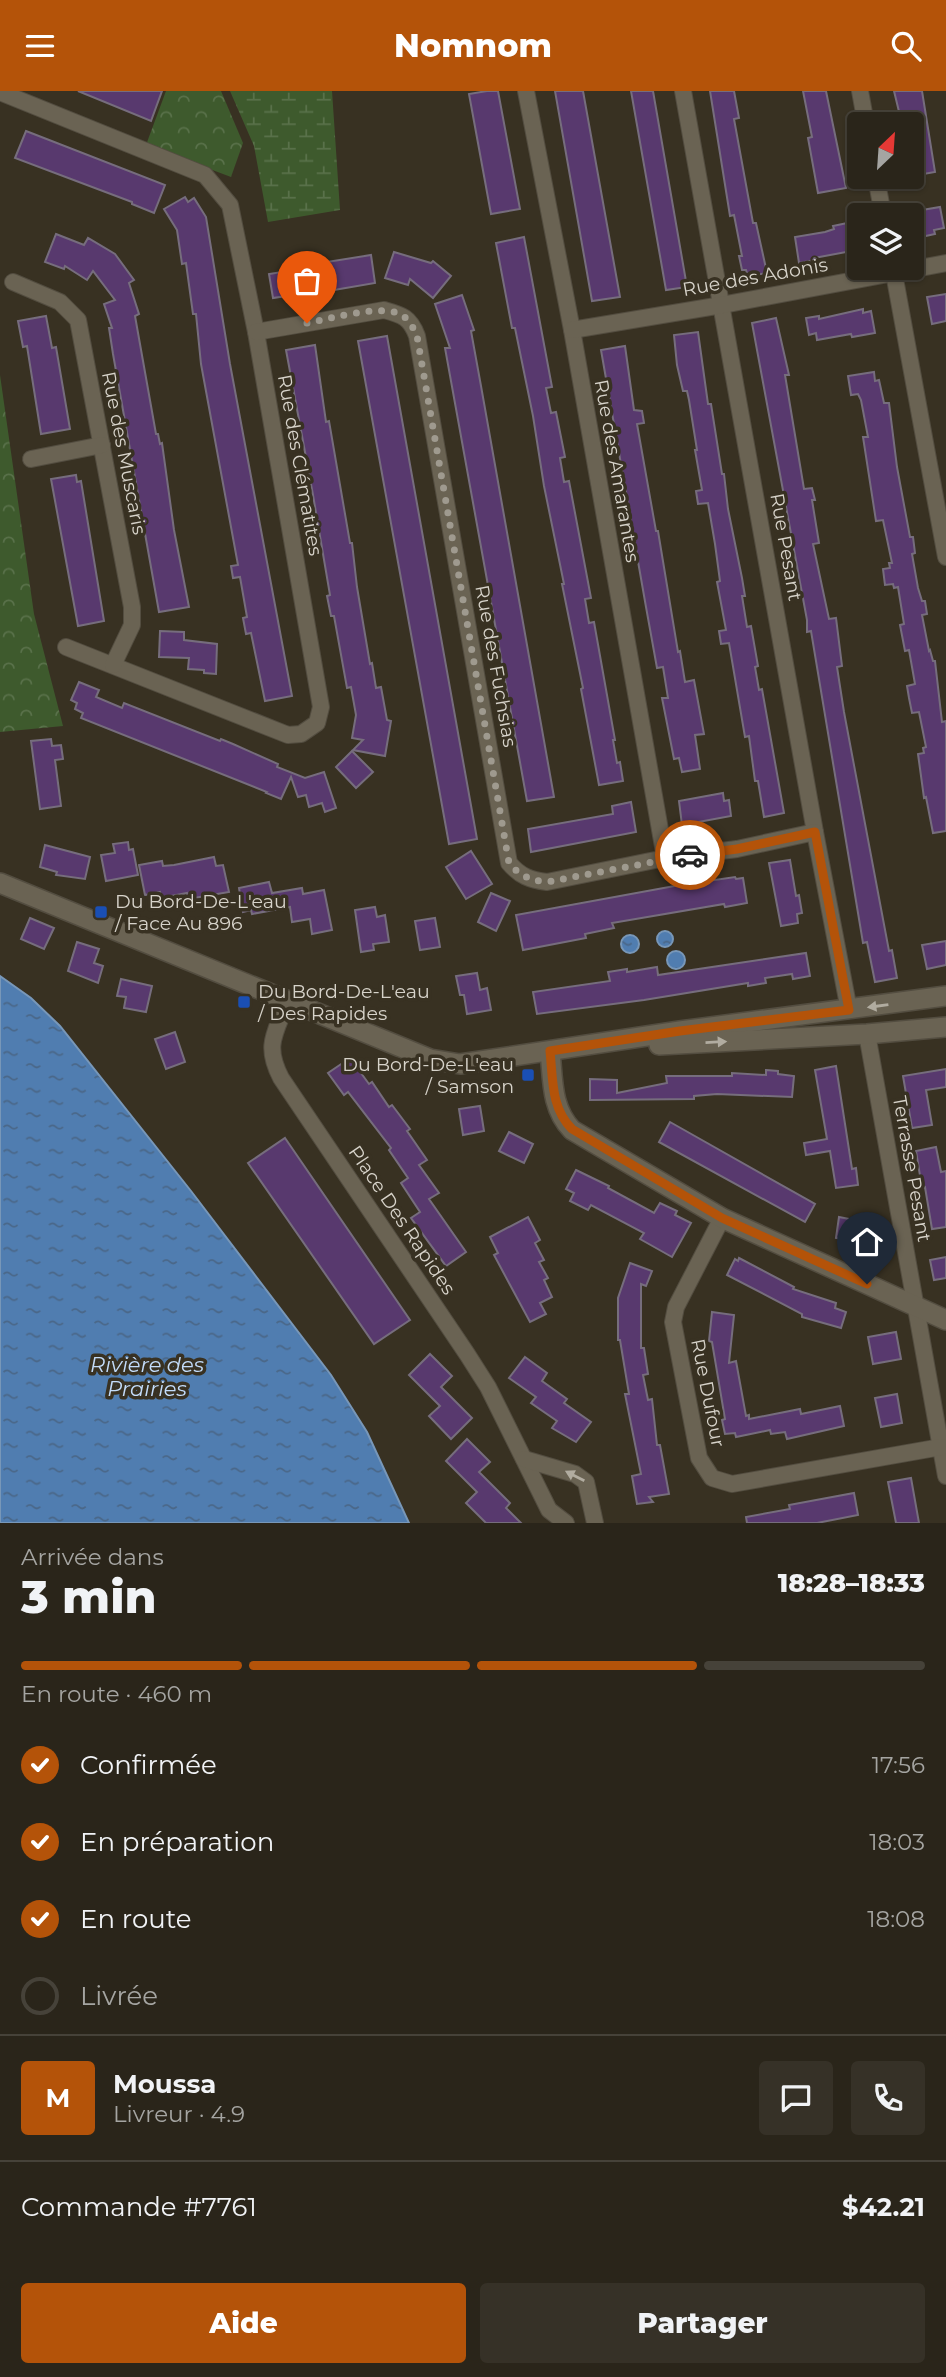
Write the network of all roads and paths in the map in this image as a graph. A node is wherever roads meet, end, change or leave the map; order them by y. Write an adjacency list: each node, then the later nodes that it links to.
1 (526, 91): 12 (street, Rue des Amarantes)
2 (684, 91): 11 (street, Rue Pesant)
3 (860, 91): 5 (street)
4 (0, 92): 13 (street, Rue des Clématites)
5 (864, 112)
6 (946, 263): 7 (street, Rue des Adonis)
7 (924, 266)
8 (847, 279): 11 (street, Rue des Adonis)
9 (895, 280): 16 (street)
10 (13, 282): 14 (street, Rue des Muscaris)
11 (722, 305): 12 (street, Rue des Adonis); 19 (street, Rue Pesant)
12 (572, 330): 20 (street, Rue des Amarantes)
13 (256, 332): 18 (street, Rue des Clématites); 20 (street, Rue des Fuchsias)
14 (102, 445): 15 (street); 18 (street, Rue des Muscaris)
15 (32, 459)
16 (946, 557)
17 (66, 647): 18 (street, Rue des Clématites)
18 (113, 666)
19 (815, 832): 20 (street, Rue des Fuchsias); 24 (street, Rue Pesant)
20 (665, 858)
21 (0, 883): 23 (street)
22 (946, 996): 24 (street, one-way to 24)
23 (287, 1002): 27 (street); 32 (street, Place Des Rapides)
24 (849, 1010): 27 (street)
25 (946, 1027): 26 (street)
26 (867, 1034): 27 (street, one-way to 26); 29 (street, Terrasse Pesant)
27 (550, 1051): 28 (street)
28 (722, 1218): 29 (street); 31 (street, Rue Dufour)
29 (916, 1306): 30 (street); 31 (street, Terrasse Pesant)
30 (946, 1320)
31 (941, 1447): 33 (street, Terrasse Pesant)
32 (524, 1459): 34 (street, Place Des Rapides); 35 (street, one-way to 32)
33 (946, 1476)
34 (566, 1523)
35 (595, 1523)

